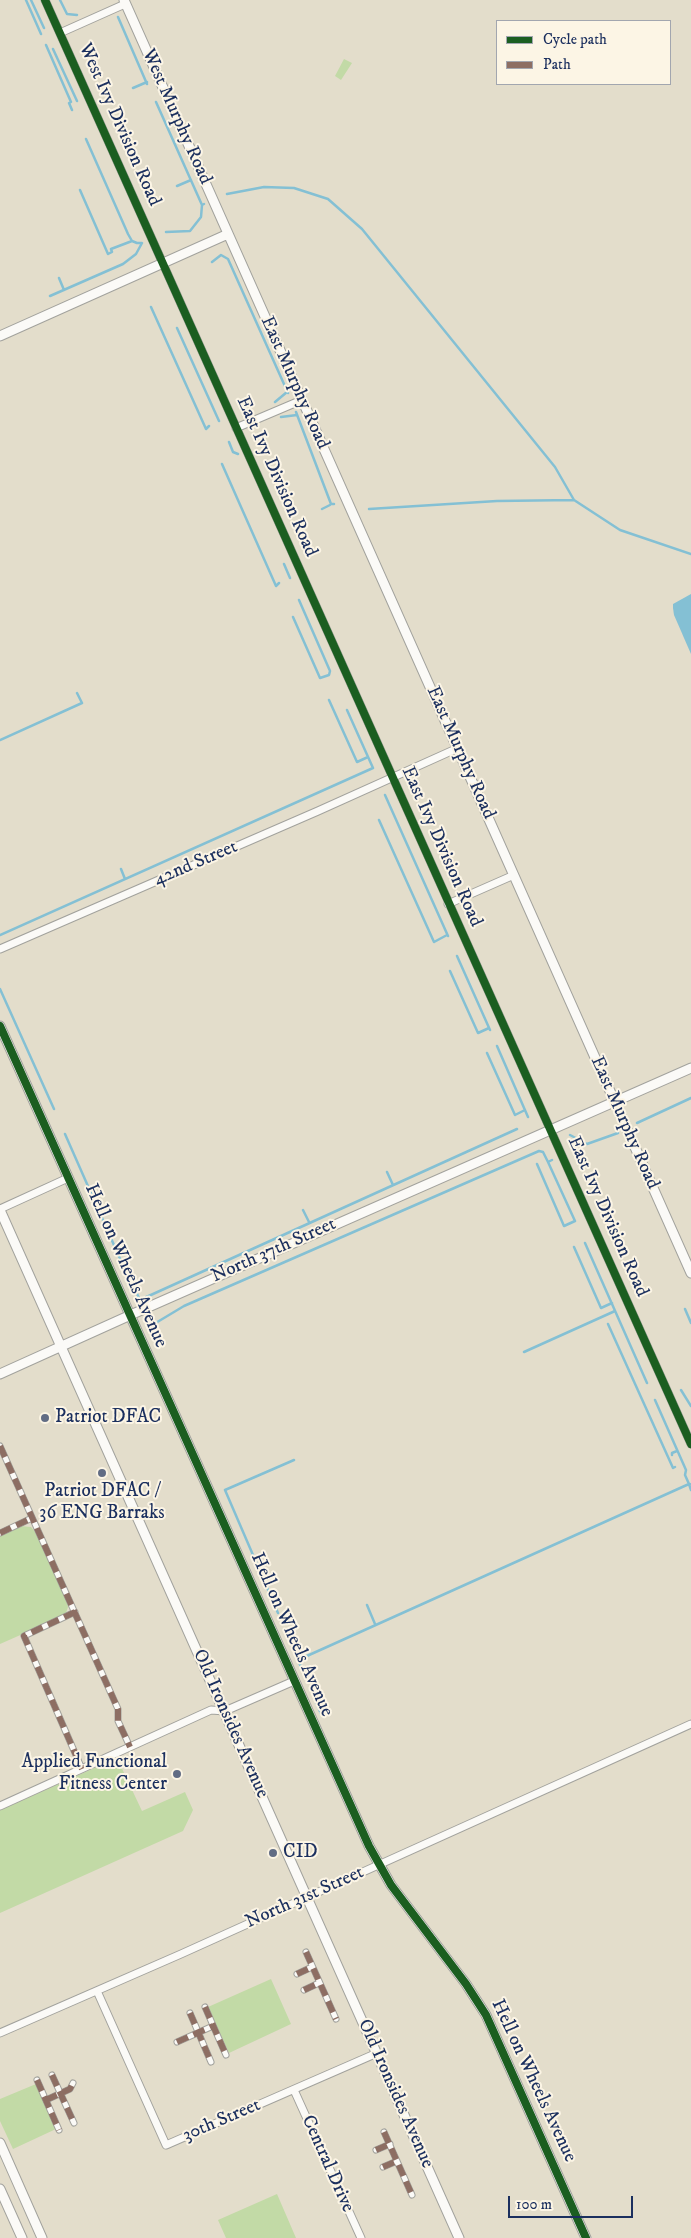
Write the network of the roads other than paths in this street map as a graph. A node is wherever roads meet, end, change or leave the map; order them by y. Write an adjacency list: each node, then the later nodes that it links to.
1 (45, 0): 3 (street, West Ivy Division Road)
2 (124, 2): 3 (street); 4 (street, West Murphy Road)
3 (60, 33): 5 (street, West Ivy Division Road)
4 (228, 234): 5 (street); 7 (street, East Murphy Road)
5 (163, 262): 6 (street); 8 (street, East Ivy Division Road)
6 (0, 336)
7 (302, 400): 8 (street); 9 (street, East Murphy Road)
8 (236, 428): 10 (street, East Ivy Division Road)
9 (458, 748): 10 (street, 42nd Street); 11 (street, East Murphy Road)
10 (391, 777): 12 (street, East Ivy Division Road); 13 (street, 42nd Street)
11 (514, 875): 12 (street); 16 (street, East Murphy Road)
12 (448, 904): 17 (street, East Ivy Division Road)
13 (0, 949)
14 (0, 1026): 18 (street, Hell on Wheels Avenue)
15 (691, 1068): 16 (street, North 37th Street)
16 (615, 1102): 17 (street, North 37th Street); 20 (street, East Murphy Road)
17 (550, 1130): 21 (street, North 37th Street); 24 (street, East Ivy Division Road)
18 (68, 1178): 19 (street); 21 (street, Hell on Wheels Avenue)
19 (0, 1209): 22 (street, Old Ironsides Avenue)
20 (691, 1273)
21 (129, 1315): 22 (street, North 37th Street); 29 (street, Hell on Wheels Avenue)
22 (61, 1346): 23 (street, North 37th Street); 30 (street, Old Ironsides Avenue)
23 (0, 1374)
24 (691, 1444)
25 (0, 1446): 26 (street)
26 (32, 1518): 27 (street); 28 (street)
27 (0, 1533)
28 (74, 1612): 32 (street); 33 (street)
29 (294, 1681): 30 (street); 35 (street, Hell on Wheels Avenue)
30 (225, 1710): 32 (street); 36 (street, Old Ironsides Avenue)
31 (691, 1724): 35 (street, North 31st Street)
32 (130, 1747): 33 (street)
33 (82, 1769): 34 (street)
34 (0, 1806)
35 (378, 1864): 36 (street, North 31st Street); 73 (street, Hell on Wheels Avenue)
36 (306, 1896): 42 (street, North 31st Street); 50 (street, Old Ironsides Avenue)
37 (306, 1952): 38 (street)
38 (312, 1967): 39 (street); 40 (street)
39 (297, 1974)
40 (320, 1983): 41 (street); 45 (street)
41 (304, 1990)
42 (97, 1991): 48 (street, North 31st Street); 56 (street, 30th Street)
43 (205, 2007): 46 (street)
44 (190, 2014): 47 (street)
45 (336, 2019)
46 (213, 2026): 47 (street); 51 (street)
47 (198, 2032): 49 (street); 52 (street)
48 (0, 2033)
49 (177, 2042)
50 (377, 2054): 56 (street, 30th Street); 72 (street, Old Ironsides Avenue)
51 (226, 2055)
52 (211, 2062)
53 (52, 2075): 57 (street)
54 (37, 2080): 58 (street)
55 (73, 2083): 57 (street)
56 (294, 2090): 71 (street, Central Drive)
57 (61, 2094): 58 (street); 59 (street)
58 (46, 2100): 60 (street)
59 (74, 2123)
60 (59, 2130)
61 (384, 2132): 63 (street)
62 (0, 2143): 70 (street)
63 (390, 2144): 64 (street); 65 (street)
64 (376, 2150)
65 (397, 2161): 66 (street); 68 (street)
66 (383, 2167)
67 (0, 2189): 69 (street)
68 (412, 2195)
69 (22, 2238)
70 (42, 2238)
71 (361, 2238)
72 (459, 2238)
73 (586, 2238)

